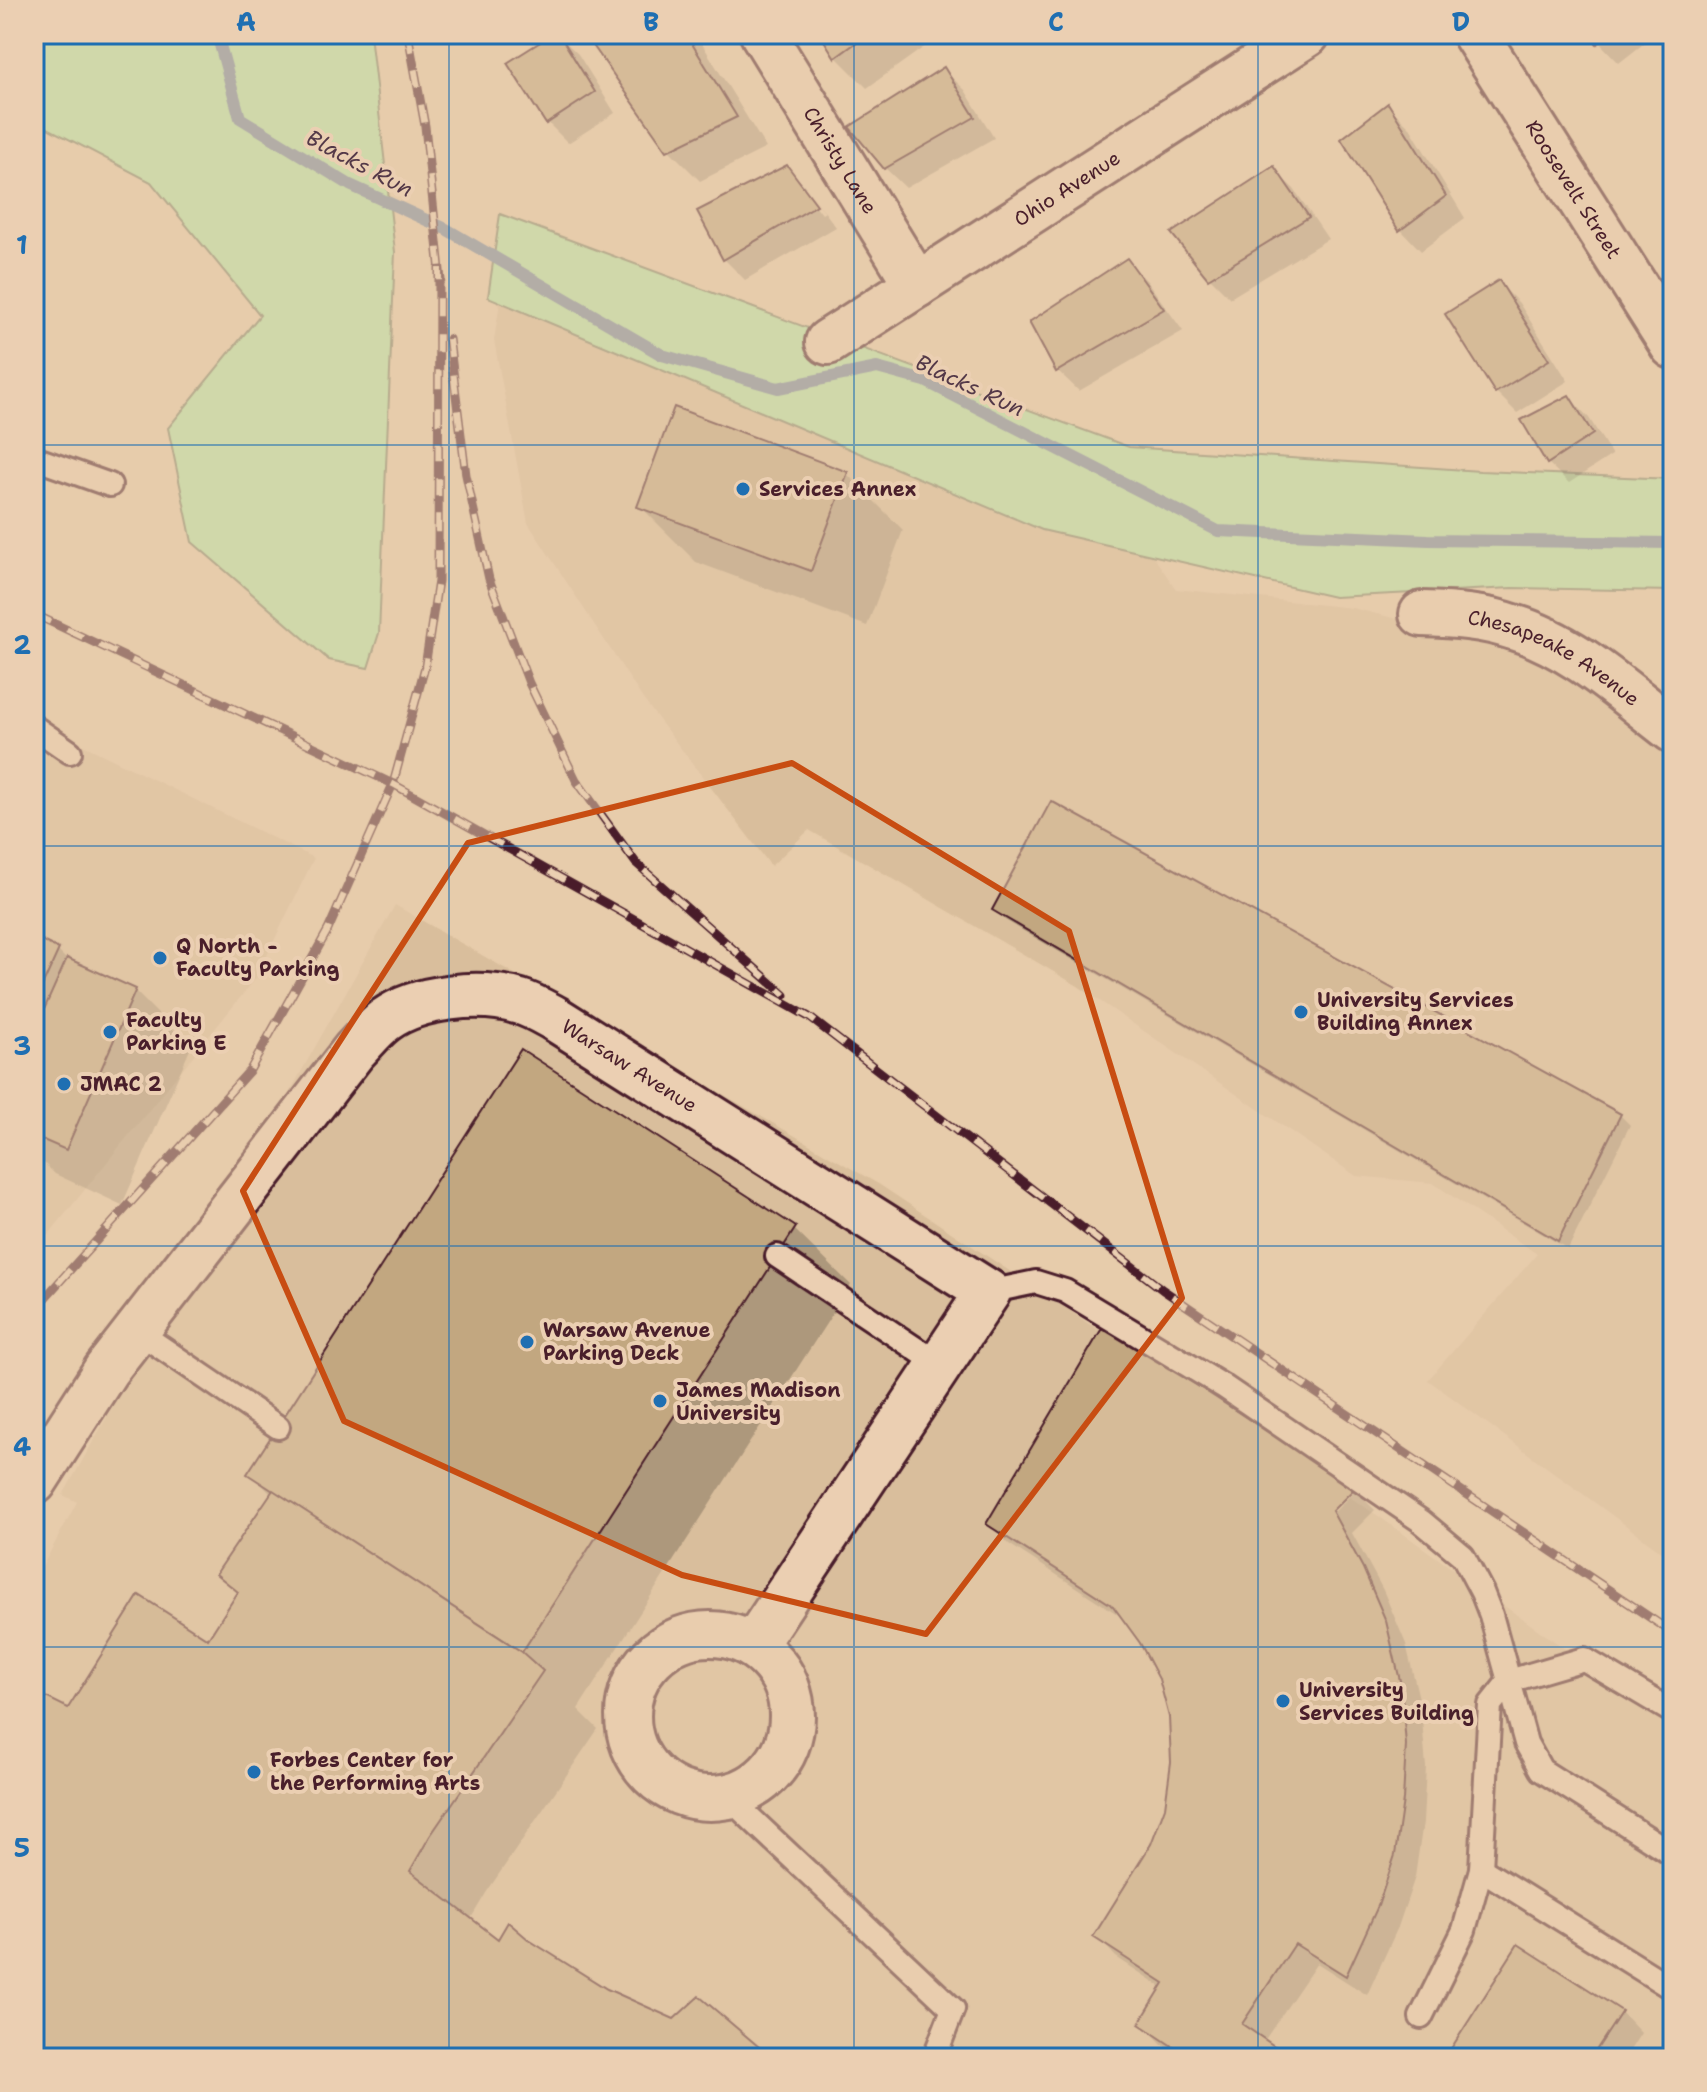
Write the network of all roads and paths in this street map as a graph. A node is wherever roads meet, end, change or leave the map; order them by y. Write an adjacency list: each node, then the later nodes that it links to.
1 (763, 34): 4 (street, Christy Lane)
2 (1307, 34): 4 (street, Ohio Avenue)
3 (1475, 34): 5 (street, Roosevelt Street)
4 (917, 285): 6 (street, Ohio Avenue)
5 (1662, 303): 7 (street, Roosevelt Street)
6 (828, 342)
7 (1673, 346)
8 (34, 458): 9 (lane)
9 (110, 485)
10 (1422, 614): 12 (street, Chesapeake Avenue)
11 (34, 727): 13 (lane)
12 (1673, 730)
13 (70, 752)
14 (777, 1256): 17 (lane)
15 (988, 1292): 16 (street, Warsaw Avenue); 17 (street); 21 (lane)
16 (137, 1331): 18 (lane); 19 (street, Warsaw Avenue)
17 (940, 1365): 20 (street)
18 (278, 1427)
19 (34, 1482)
20 (753, 1646): 23 (street); 23 (street)
21 (1509, 1681): 22 (lane); 24 (lane); 25 (lane)
22 (1673, 1712)
23 (728, 1797): 28 (lane)
24 (1673, 1854)
25 (1481, 1869): 26 (lane); 27 (lane)
26 (1673, 1989)
27 (1421, 2017)
28 (934, 2058)

